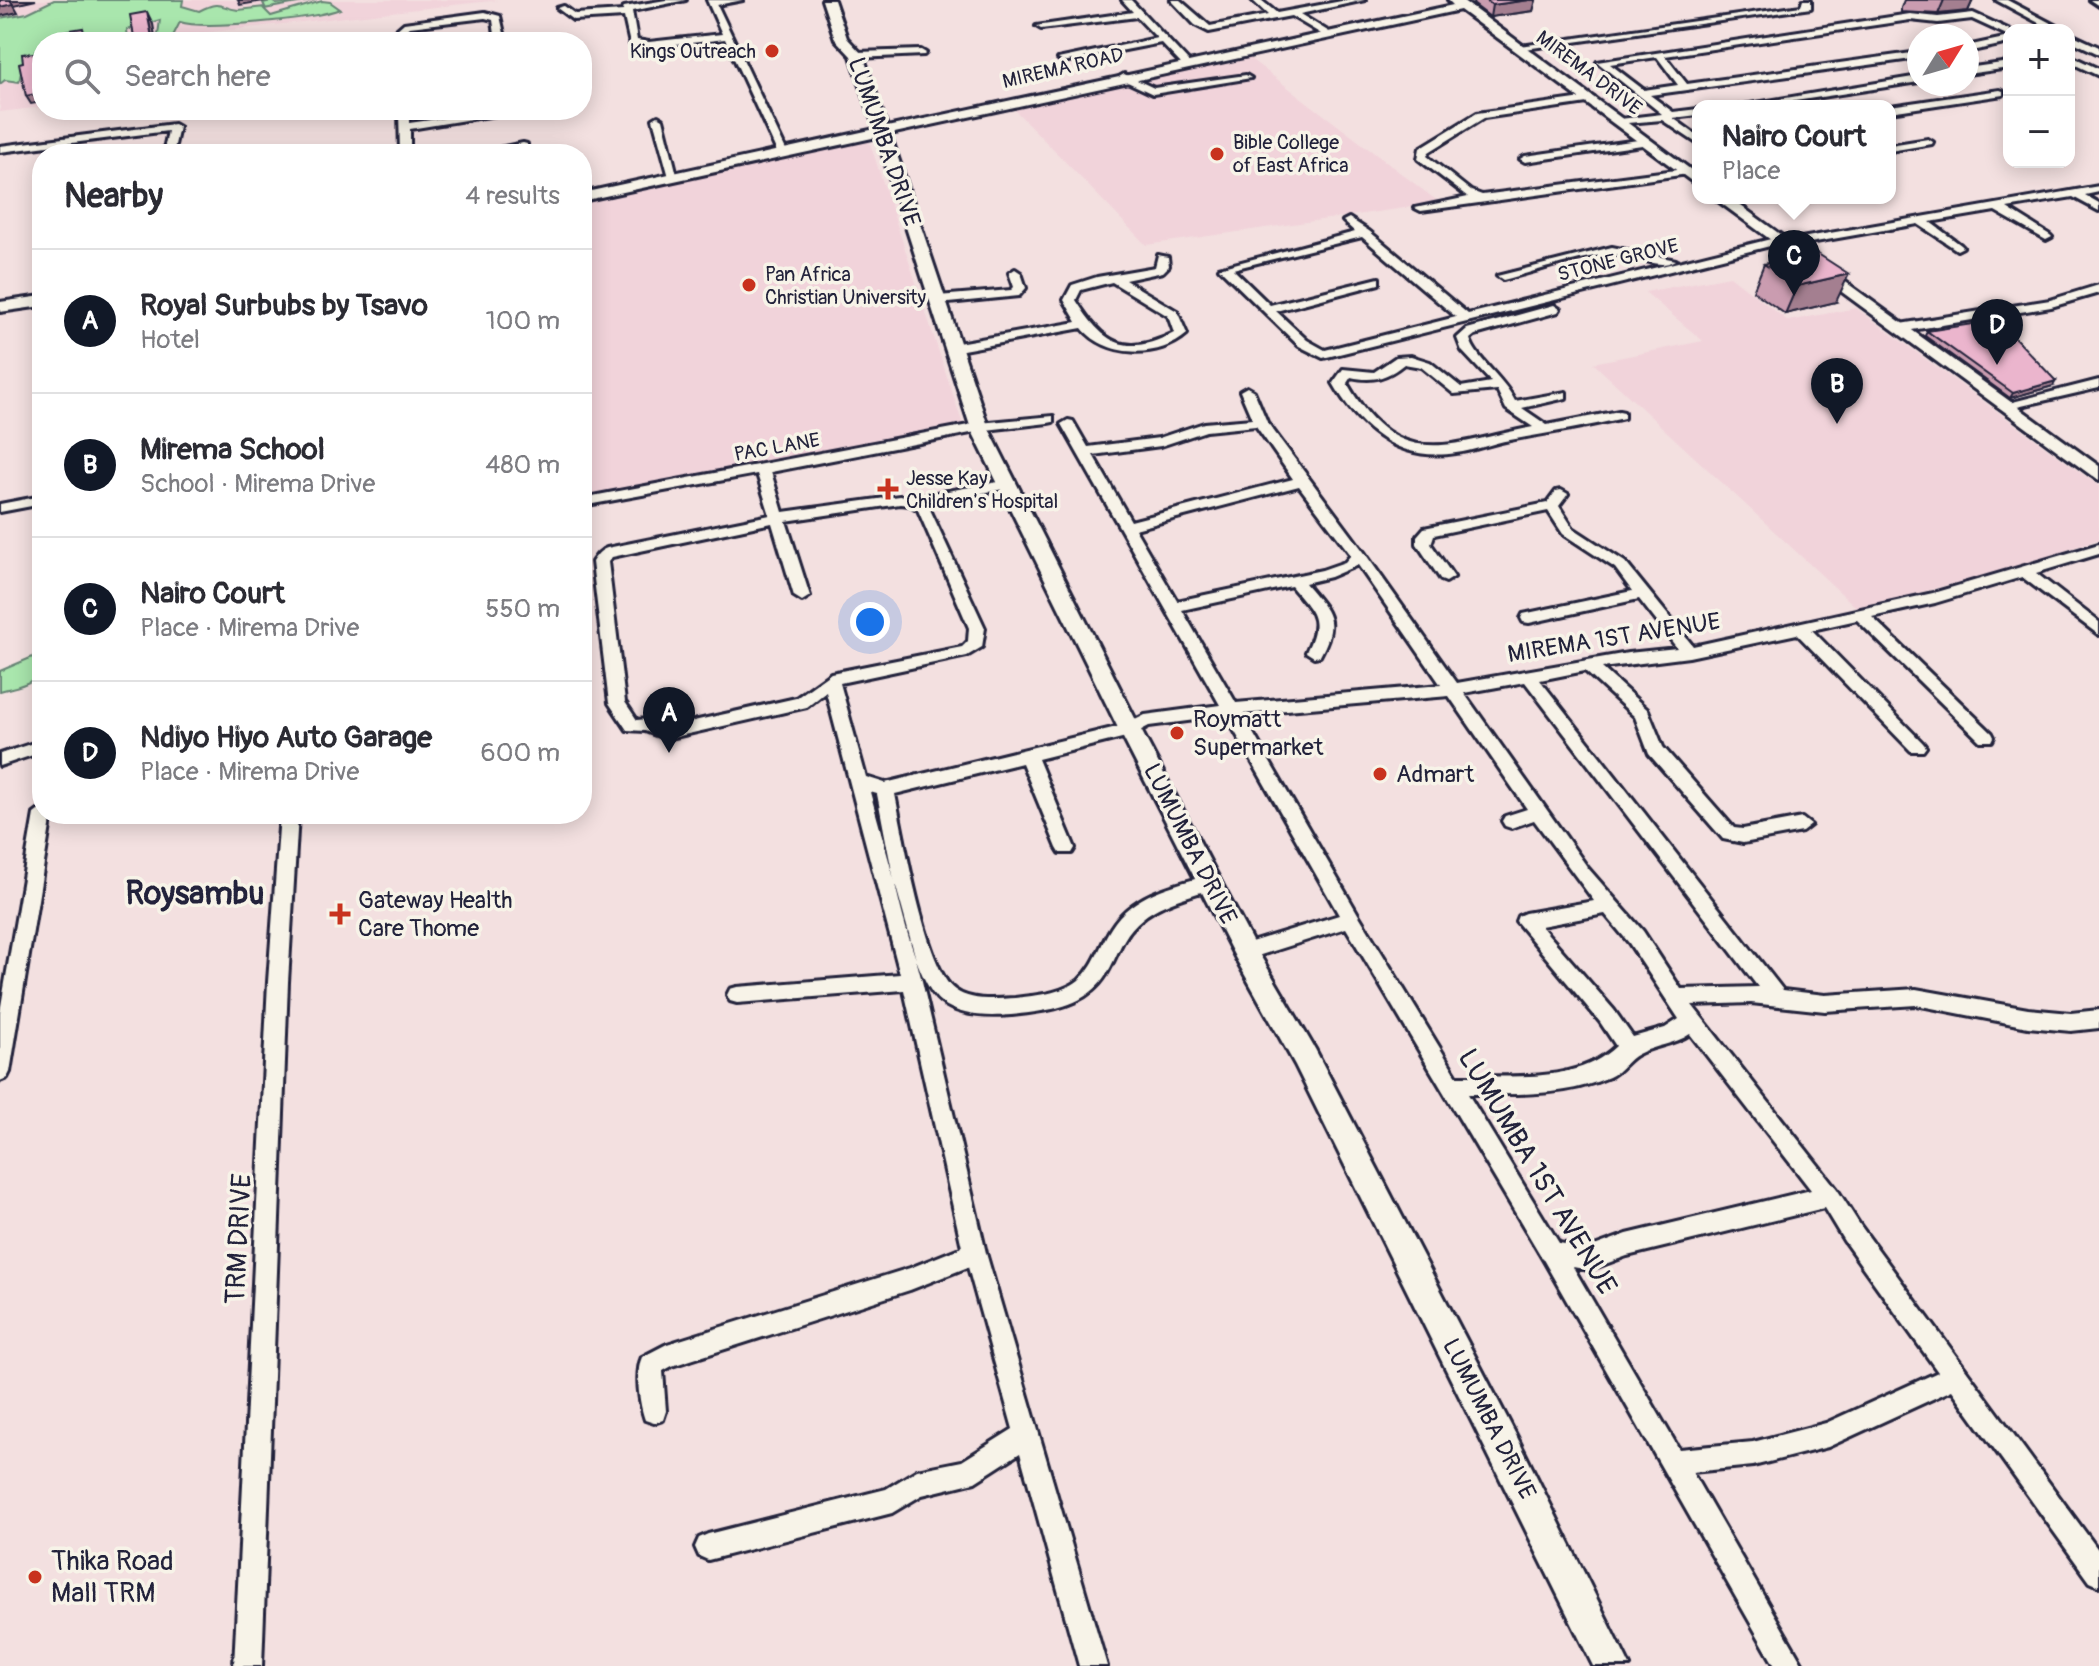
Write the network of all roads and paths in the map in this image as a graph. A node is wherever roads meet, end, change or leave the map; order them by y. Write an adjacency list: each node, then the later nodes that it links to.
1 (682, 0): 14 (street)
2 (737, 0): 10 (street)
3 (828, 0): 31 (street, LUMUMBA DRIVE)
4 (1126, 0): 15 (street)
5 (1175, 0): 16 (street)
6 (1256, 0): 16 (street)
7 (1361, 0): 13 (street)
8 (1807, 0): 28 (street)
9 (2000, 0): 17 (street)
10 (712, 1): 23 (street)
11 (1459, 2): 22 (street, MIREMA ROAD); 28 (street, MIREMA DRIVE)
12 (561, 8): 14 (street)
13 (1292, 13): 16 (street); 22 (street)
14 (626, 14): 23 (street)
15 (1140, 14): 18 (street); 25 (street)
16 (1275, 16)
17 (2044, 24)
18 (1041, 26)
19 (2003, 30): 32 (street)
20 (401, 32): 21 (street)
21 (500, 32)
22 (1328, 35): 37 (street, MIREMA ROAD)
23 (729, 36): 70 (street)
24 (2075, 39): 29 (street)
25 (1162, 40): 35 (street); 37 (street)
26 (2003, 41): 27 (street)
27 (1979, 46)
28 (1518, 47): 47 (street, MIREMA DRIVE)
29 (2095, 49): 33 (street)
30 (921, 53): 31 (street)
31 (857, 55): 59 (street, LUMUMBA DRIVE)
32 (1660, 55): 44 (street); 45 (street)
33 (2075, 56)
34 (1907, 57): 44 (street)
35 (1063, 59)
36 (2075, 60): 40 (street)
37 (1185, 63): 41 (street, MIREMA ROAD)
38 (2003, 66): 39 (street)
39 (1979, 69)
40 (2099, 73)
41 (1124, 77): 42 (street); 59 (street, MIREMA ROAD)
42 (1246, 78)
43 (1907, 81): 48 (street)
44 (1684, 86): 45 (street)
45 (1642, 93): 51 (street)
46 (2000, 93): 49 (street)
47 (1590, 100): 55 (street, MIREMA DRIVE); 78 (street)
48 (1782, 100)
49 (1896, 108)
50 (1692, 113): 51 (street)
51 (1667, 116): 55 (street); 60 (street)
52 (658, 119): 73 (street)
53 (176, 120): 56 (street)
54 (405, 120): 57 (street)
55 (1620, 122): 61 (street, MIREMA DRIVE)
56 (174, 127): 63 (street); 64 (street)
57 (405, 127): 58 (street); 65 (street)
58 (520, 130): 66 (street)
59 (883, 131): 70 (street, MIREMA ROAD); 95 (street, LUMUMBA DRIVE)
60 (1692, 134)
61 (1645, 142): 71 (street); 72 (street, MIREMA DRIVE)
62 (1928, 142): 68 (street)
63 (40, 144)
64 (170, 144)
65 (405, 144)
66 (494, 144)
67 (32, 145): 69 (street)
68 (1896, 147)
69 (0, 149)
70 (782, 152): 73 (street, MIREMA ROAD)
71 (1525, 159)
72 (1684, 172): 74 (street, MIREMA DRIVE); 78 (street)
73 (674, 177): 77 (street, MIREMA ROAD)
74 (1692, 178)
75 (2099, 189): 76 (street)
76 (2075, 193): 80 (street); 82 (street)
77 (592, 195)
78 (1481, 198): 81 (street)
79 (1730, 204): 87 (street)
80 (1997, 207): 83 (street); 86 (street)
81 (1421, 208)
82 (2099, 208)
83 (1919, 220): 87 (street); 88 (street)
84 (1349, 221): 85 (street)
85 (1365, 233): 98 (street, STONE GROVE); 99 (street)
86 (2046, 237)
87 (1782, 241): 91 (street); 99 (street, STONE GROVE); 102 (street); 106 (street)
88 (1957, 247)
89 (1162, 257): 92 (street)
90 (1015, 273): 95 (street)
91 (1503, 276)
92 (1115, 279): 101 (street); 101 (street)
93 (1375, 281): 98 (street)
94 (2099, 289): 102 (street)
95 (938, 300): 104 (street, LUMUMBA DRIVE)
96 (32, 302): 97 (street)
97 (0, 307)
98 (1269, 309): 99 (street, STONE GROVE)
99 (1465, 318)
100 (1030, 321): 103 (street)
101 (1085, 324): 103 (street)
102 (1900, 328): 110 (street)
103 (1025, 337): 104 (street)
104 (952, 348): 115 (street, LUMUMBA DRIVE)
105 (2099, 384): 110 (street)
106 (1501, 385): 109 (street); 116 (street)
107 (1247, 391): 113 (street)
108 (1561, 395): 109 (street)
109 (1511, 406): 116 (street)
110 (2004, 406): 119 (street)
111 (1619, 415): 116 (street)
112 (1048, 419): 115 (street, PAC LANE)
113 (1260, 422): 117 (street); 120 (street)
114 (1068, 424): 117 (street, LUMUMBA 1ST AVENUE)
115 (979, 428): 118 (street, PAC LANE); 121 (street, LUMUMBA DRIVE)
116 (1545, 429)
117 (1082, 452): 127 (street, LUMUMBA 1ST AVENUE)
118 (763, 470): 122 (street, PAC LANE); 126 (street)
119 (2099, 475)
120 (1302, 481): 127 (street); 129 (street)
121 (1009, 484): 123 (street); 147 (street, LUMUMBA DRIVE)
122 (592, 500)
123 (914, 501): 126 (street); 144 (street)
124 (32, 502): 125 (street)
125 (0, 508)
126 (776, 518): 134 (street); 144 (street)
127 (1126, 527): 135 (street, LUMUMBA 1ST AVENUE)
128 (2099, 549): 130 (street, MIREMA 1ST AVENUE)
129 (1359, 555): 132 (street); 145 (street)
130 (2025, 572): 136 (street, MIREMA 1ST AVENUE); 139 (street)
131 (1446, 577): 133 (street)
132 (1293, 579): 135 (street); 140 (street)
133 (1641, 594): 137 (street); 141 (street)
134 (802, 596)
135 (1175, 607): 146 (street, LUMUMBA 1ST AVENUE)
136 (1862, 616): 138 (street, MIREMA 1ST AVENUE); 148 (street)
137 (1529, 618)
138 (1801, 628): 141 (street, MIREMA 1ST AVENUE); 149 (street)
139 (2099, 630)
140 (1314, 652)
141 (1689, 652): 142 (street, MIREMA 1ST AVENUE)
142 (1590, 667): 143 (street, MIREMA 1ST AVENUE); 159 (street)
143 (1530, 678): 145 (street, MIREMA 1ST AVENUE); 168 (street)
144 (831, 679): 153 (street)
145 (1452, 690): 146 (street, MIREMA 1ST AVENUE); 155 (street)
146 (1233, 709): 147 (street, MIREMA 1ST AVENUE); 163 (street, LUMUMBA 1ST AVENUE)
147 (1130, 730): 151 (street, MIREMA 1ST AVENUE); 161 (street, LUMUMBA DRIVE)
148 (1986, 737)
149 (1917, 747)
150 (32, 749): 152 (street)
151 (1028, 755): 154 (street, MIREMA 1ST AVENUE); 160 (street)
152 (0, 760)
153 (856, 780): 154 (street); 165 (street)
154 (885, 790): 161 (street)
155 (1540, 811): 156 (street); 162 (street)
156 (1511, 821)
157 (42, 824): 172 (street)
158 (288, 824): 183 (street, TRM DRIVE)
159 (1802, 825)
160 (1066, 848)
161 (1210, 882): 164 (street, LUMUMBA DRIVE)
162 (1609, 906): 167 (street); 171 (street)
163 (1351, 919): 164 (street); 173 (street, LUMUMBA 1ST AVENUE)
164 (1245, 952): 185 (street, LUMUMBA DRIVE)
165 (912, 981): 166 (street); 175 (street)
166 (737, 995)
167 (1679, 997): 168 (street); 170 (street)
168 (1778, 998): 169 (street)
169 (2099, 1019)
170 (1691, 1020): 171 (street); 174 (street)
171 (1629, 1048): 173 (street)
172 (0, 1072)
173 (1452, 1085): 176 (street, LUMUMBA 1ST AVENUE)
174 (1829, 1196): 176 (street); 177 (street)
175 (975, 1253): 178 (street); 179 (street)
176 (1552, 1253): 180 (street, LUMUMBA 1ST AVENUE)
177 (1956, 1376): 180 (street); 182 (street)
178 (654, 1411)
179 (1025, 1436): 181 (street); 184 (street)
180 (1671, 1462): 186 (street, LUMUMBA 1ST AVENUE)
181 (708, 1547)
182 (2099, 1573)
183 (248, 1666)
184 (1093, 1666)
185 (1612, 1666)
186 (1790, 1666)

